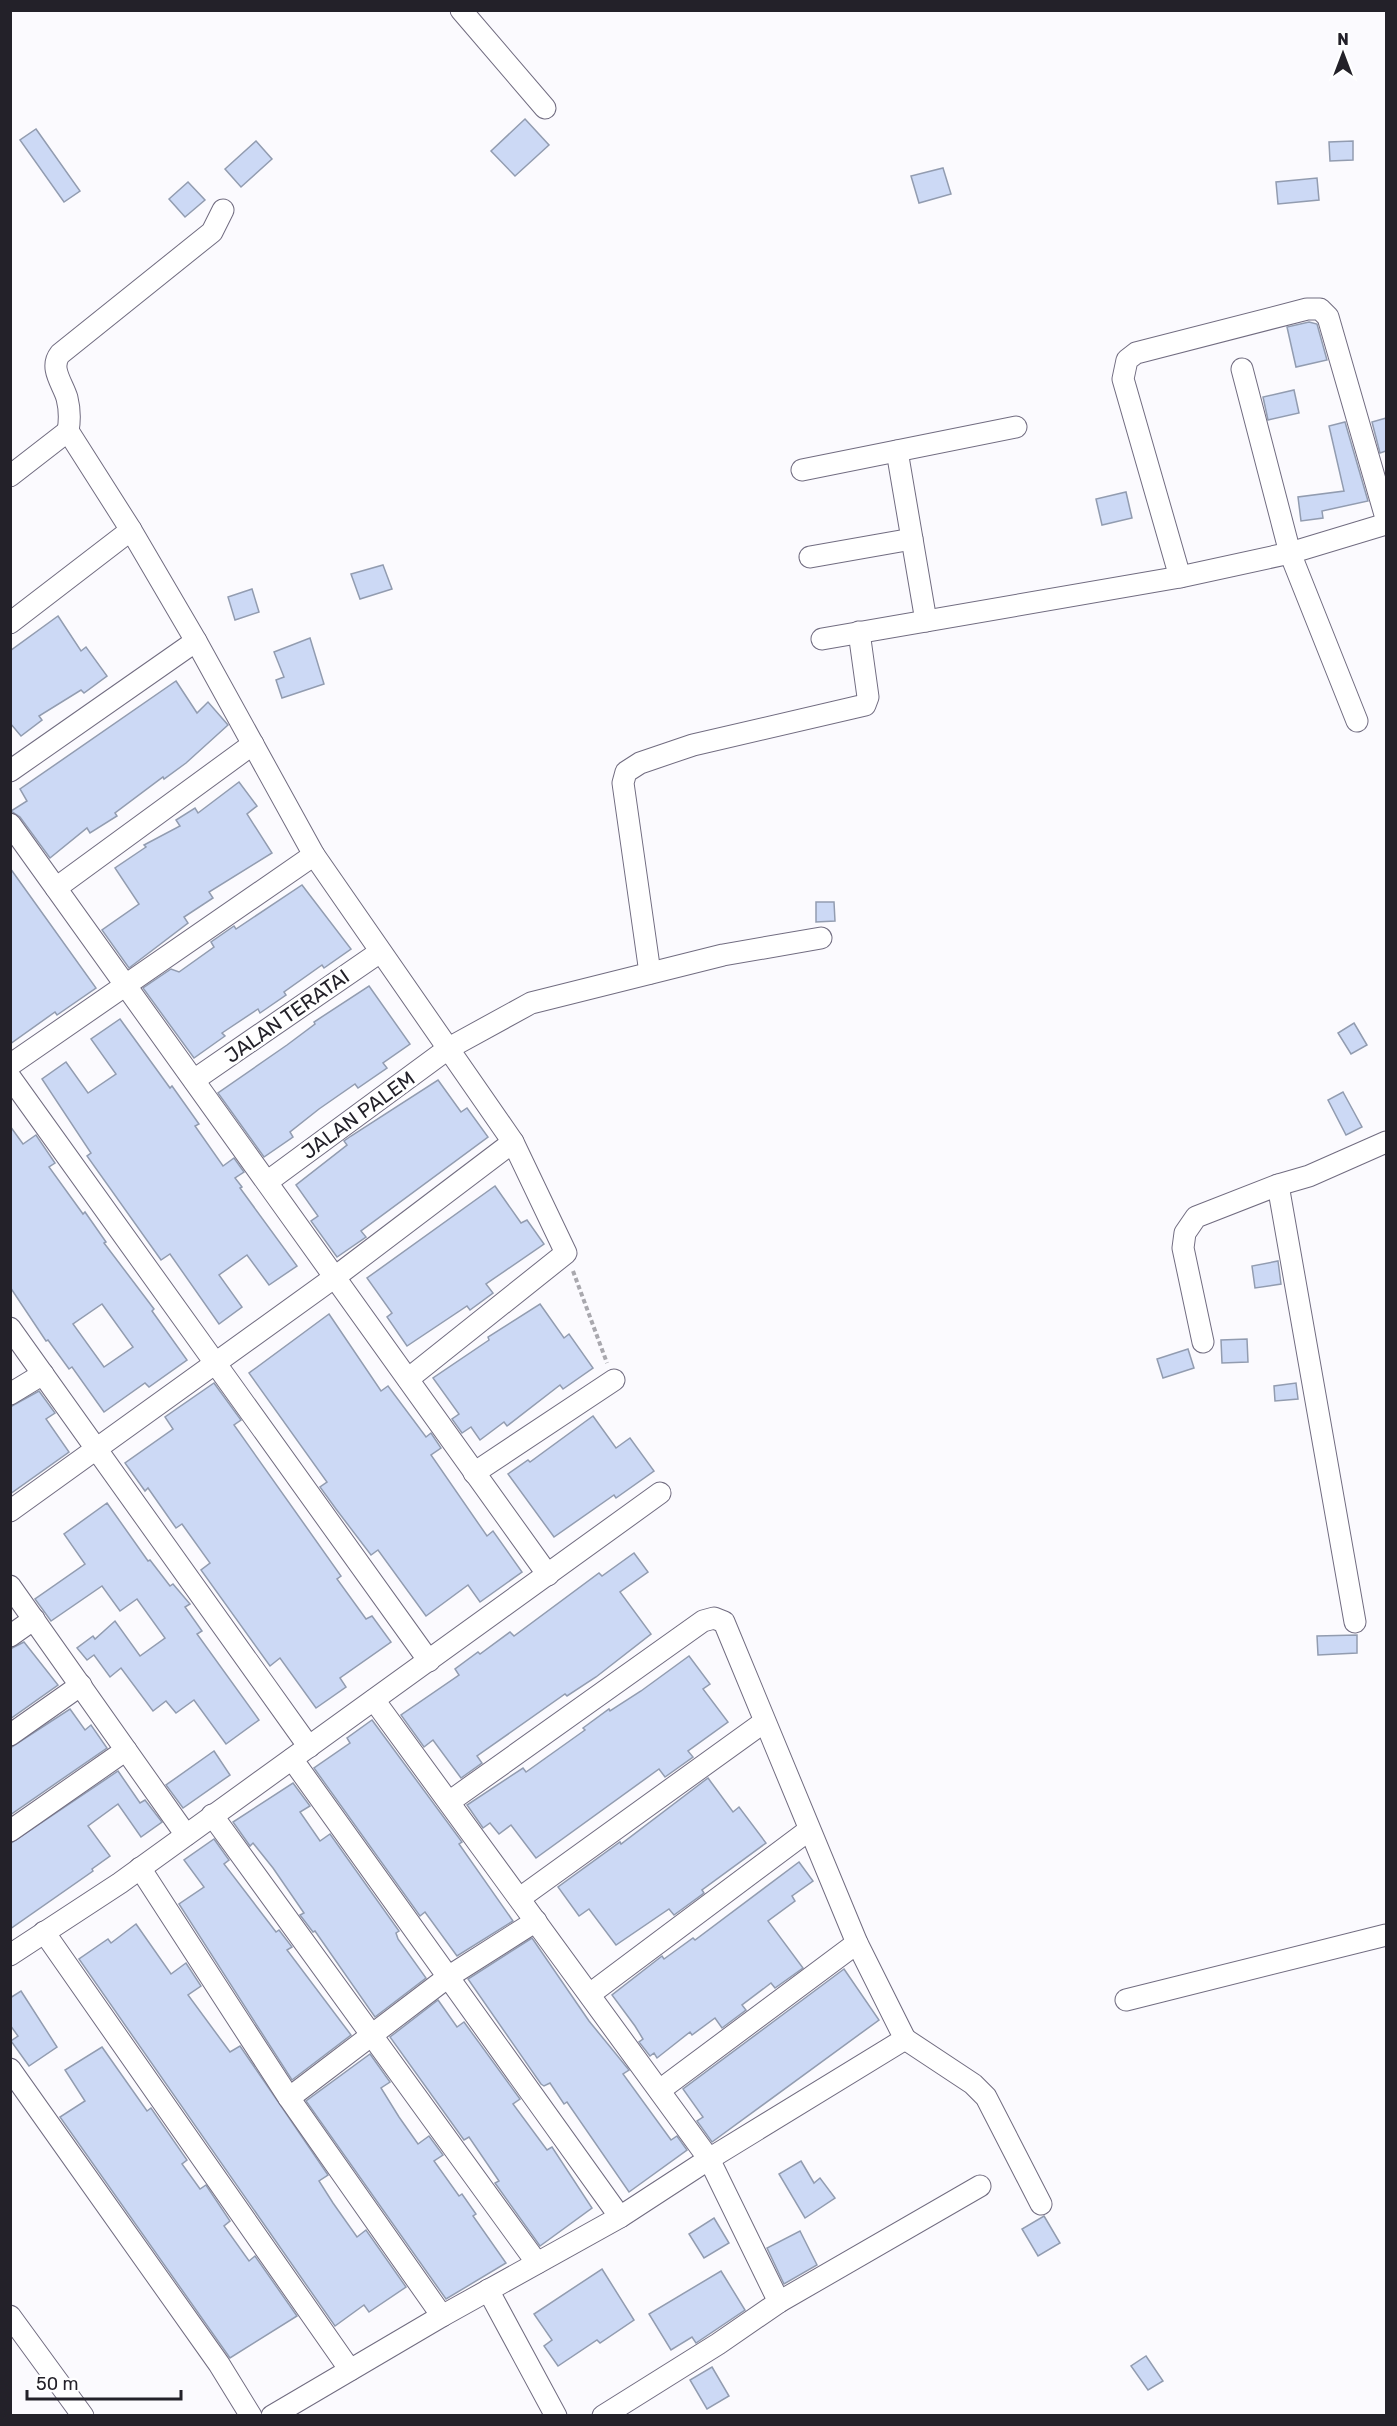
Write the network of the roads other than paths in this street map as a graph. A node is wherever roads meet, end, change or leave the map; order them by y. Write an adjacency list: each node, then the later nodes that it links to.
1 (461, 10): 2 (street)
2 (544, 108)
3 (224, 210): 6 (street)
4 (1242, 369): 14 (street)
5 (1016, 427): 7 (street)
6 (68, 431): 9 (street); 12 (street)
7 (897, 451): 8 (street); 13 (street)
8 (802, 470)
9 (10, 476)
10 (1386, 518): 16 (street)
11 (1386, 524): 14 (street)
12 (131, 530): 18 (street); 21 (street)
13 (912, 539): 15 (street); 17 (street)
14 (1290, 553): 16 (street); 22 (street)
15 (810, 557)
16 (1180, 577): 17 (street)
17 (926, 621): 19 (street)
18 (10, 623)
19 (859, 632): 20 (street); 30 (street)
20 (822, 639)
21 (196, 641): 23 (street); 24 (street)
22 (1357, 721)
23 (253, 744): 26 (street); 27 (street)
24 (10, 771)
25 (10, 824): 27 (street)
26 (314, 855): 29 (street); 31 (street)
27 (56, 888): 31 (street)
28 (821, 938): 30 (street, JALAN PALEM)
29 (380, 952): 32 (street); 35 (street, JALAN TERATAI)
30 (650, 974): 32 (street, JALAN PALEM)
31 (127, 987): 33 (street); 35 (street)
32 (449, 1048): 36 (street); 38 (street, JALAN PALEM)
33 (10, 1065)
34 (10, 1077): 43 (street)
35 (194, 1080): 38 (street)
36 (513, 1142): 40 (street); 45 (street)
37 (1386, 1142): 39 (street)
38 (267, 1182): 40 (street)
39 (1278, 1185): 42 (street); 55 (street)
40 (335, 1278): 43 (street); 45 (street)
41 (10, 1328): 44 (street)
42 (1203, 1342)
43 (215, 1363): 48 (street); 57 (street)
44 (43, 1374): 47 (street); 48 (street)
45 (408, 1379): 49 (street)
46 (614, 1380): 49 (street)
47 (10, 1394)
48 (97, 1450): 51 (street); 63 (street)
49 (474, 1473): 52 (street)
50 (660, 1493): 52 (street)
51 (10, 1511)
52 (548, 1575): 57 (street)
53 (10, 1586): 54 (street)
54 (34, 1619): 56 (street); 58 (street)
55 (1355, 1622)
56 (10, 1636)
57 (429, 1661): 59 (street)
58 (81, 1685): 61 (street); 62 (street)
59 (374, 1700): 63 (street); 64 (street)
60 (764, 1722): 64 (street); 66 (street); 70 (street)
61 (10, 1735)
62 (126, 1750): 67 (street); 68 (street)
63 (300, 1753): 65 (street); 76 (street)
64 (449, 1802): 70 (street)
65 (212, 1815): 68 (street); 79 (street)
66 (809, 1830): 74 (street); 77 (street)
67 (10, 1831)
68 (186, 1835): 69 (street)
69 (140, 1868): 72 (street); 83 (street)
70 (520, 1898): 71 (street)
71 (536, 1921): 76 (street); 77 (street)
72 (45, 1932): 75 (street); 93 (street)
73 (1386, 1935): 78 (street)
74 (857, 1943): 80 (street); 82 (street)
75 (10, 1955)
76 (448, 1977): 79 (street); 87 (street)
77 (590, 1994): 82 (street)
78 (1126, 2000)
79 (372, 2035): 83 (street); 88 (street)
80 (905, 2039): 84 (street); 86 (street)
81 (10, 2069): 95 (street)
82 (660, 2091): 84 (street)
83 (289, 2098): 92 (street)
84 (709, 2159): 87 (street); 90 (street)
85 (980, 2186): 90 (street)
86 (1041, 2204)
87 (620, 2217): 88 (street)
88 (537, 2263): 89 (street)
89 (488, 2290): 92 (street); 97 (street)
90 (779, 2302): 98 (street)
91 (10, 2316): 94 (street)
92 (441, 2316): 93 (street)
93 (350, 2370): 96 (street)
94 (83, 2415)
95 (251, 2415)
96 (272, 2415)
97 (555, 2415)
98 (603, 2415)

